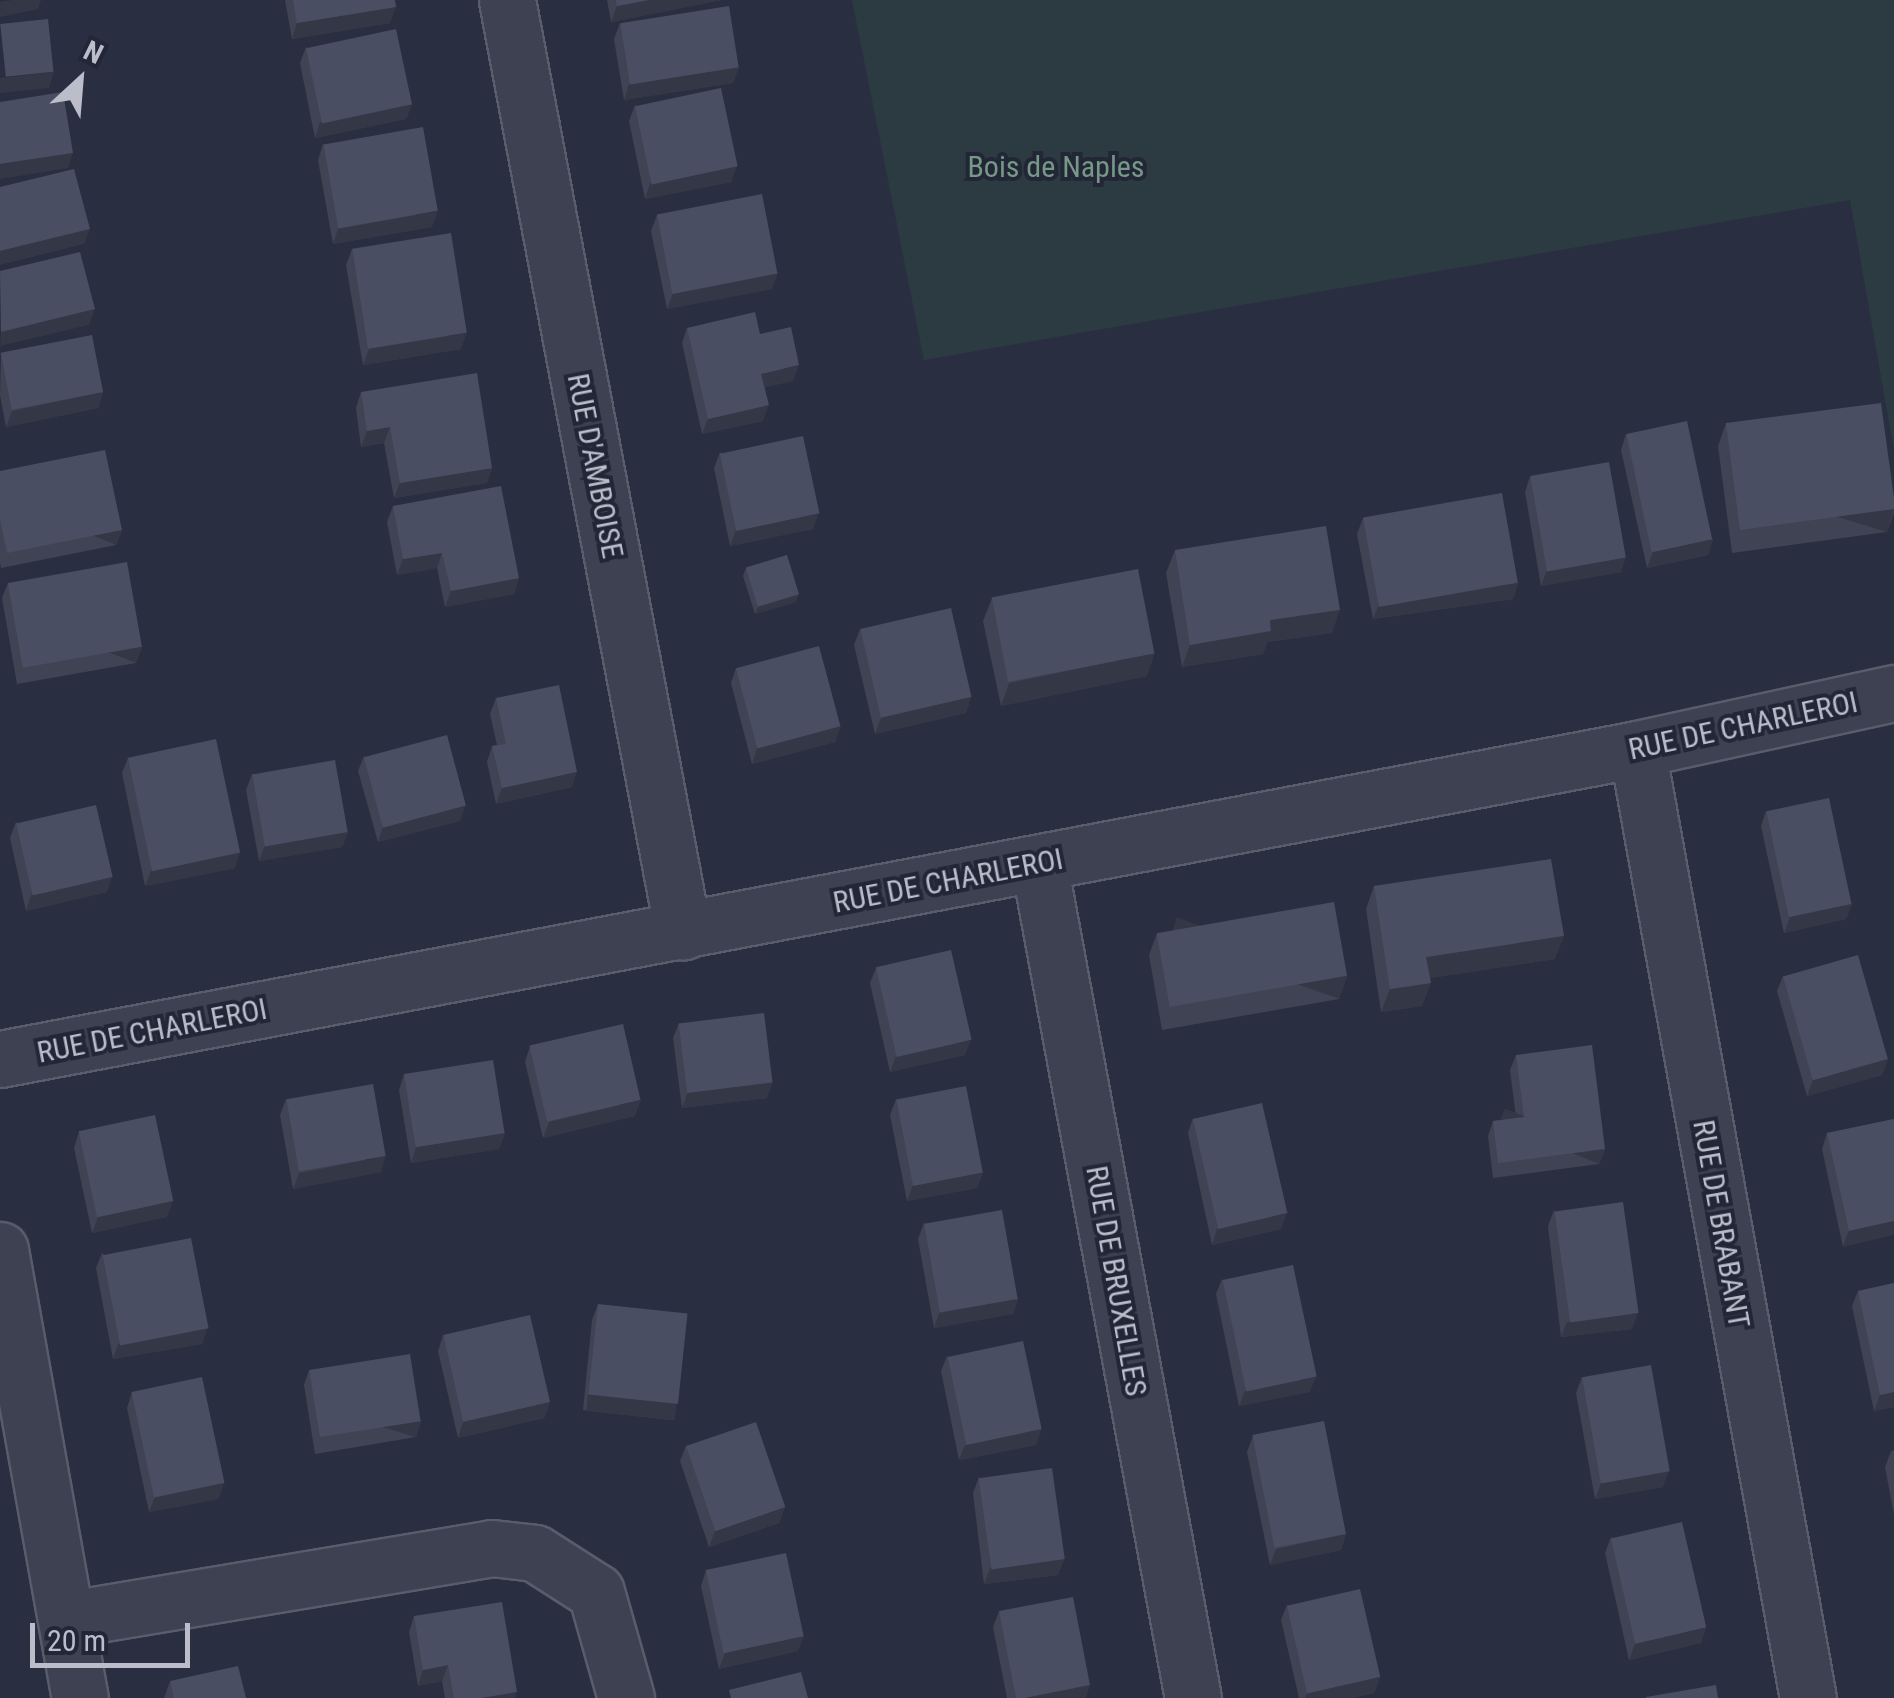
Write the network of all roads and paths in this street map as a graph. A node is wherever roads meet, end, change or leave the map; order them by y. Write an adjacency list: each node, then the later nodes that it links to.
1 (506, 0): 5 (street, RUE D'AMBOISE)
2 (1894, 693): 3 (street, RUE DE CHARLEROI)
3 (1637, 749): 4 (street, RUE DE CHARLEROI); 12 (street, RUE DE BRABANT)
4 (1039, 864): 5 (street, RUE DE CHARLEROI); 11 (street, RUE DE BRUXELLES)
5 (683, 932): 6 (street, RUE DE CHARLEROI)
6 (0, 1059)
7 (0, 1250): 8 (street)
8 (69, 1619): 9 (street); 10 (street)
9 (80, 1698)
10 (626, 1698)
11 (1193, 1698)
12 (1808, 1698)

